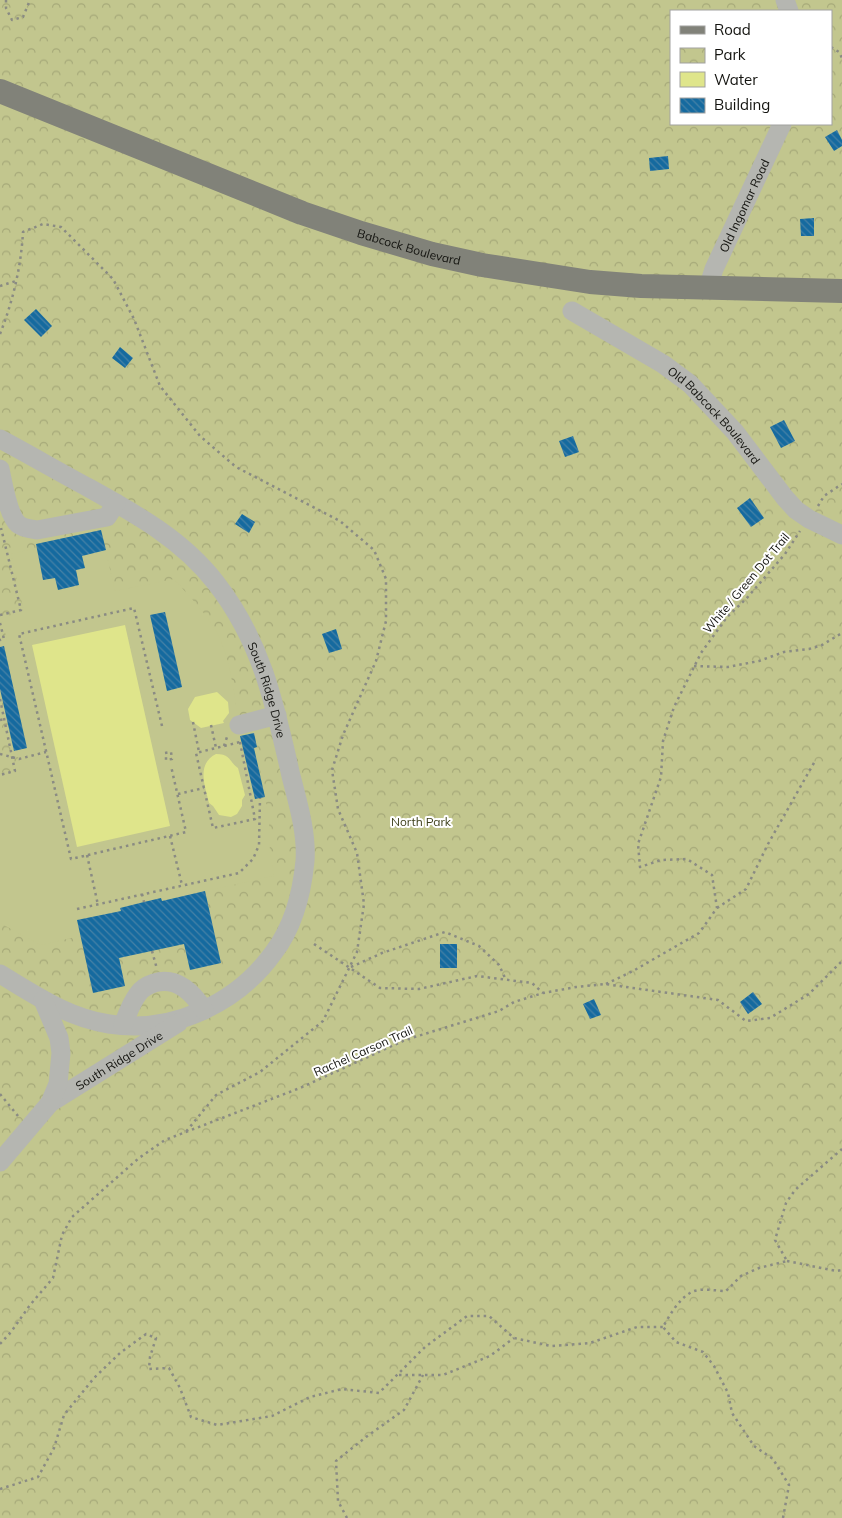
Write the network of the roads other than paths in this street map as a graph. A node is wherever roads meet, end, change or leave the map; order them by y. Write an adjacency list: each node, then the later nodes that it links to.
1 (0, 91): 3 (main road, Babcock Boulevard)
2 (782, 125): 3 (street, Old Ingomar Road)
3 (708, 288): 4 (main road, Babcock Boulevard)
4 (842, 291)
5 (572, 311): 9 (street, Old Babcock Boulevard)
6 (0, 439): 8 (street, South Ridge Drive)
7 (0, 469): 8 (street)
8 (116, 503): 10 (street, South Ridge Drive)
9 (842, 535)
10 (277, 715): 11 (street); 14 (street, South Ridge Drive)
11 (239, 725)
12 (0, 974): 13 (street, South Ridge Drive)
13 (44, 1000): 15 (street, South Ridge Drive); 16 (street, South Ridge Drive)
14 (197, 1013): 15 (street, South Ridge Drive); 15 (street); 16 (street, South Ridge Drive)
15 (123, 1025)
16 (50, 1103): 17 (street, South Ridge Drive)
17 (0, 1162)

